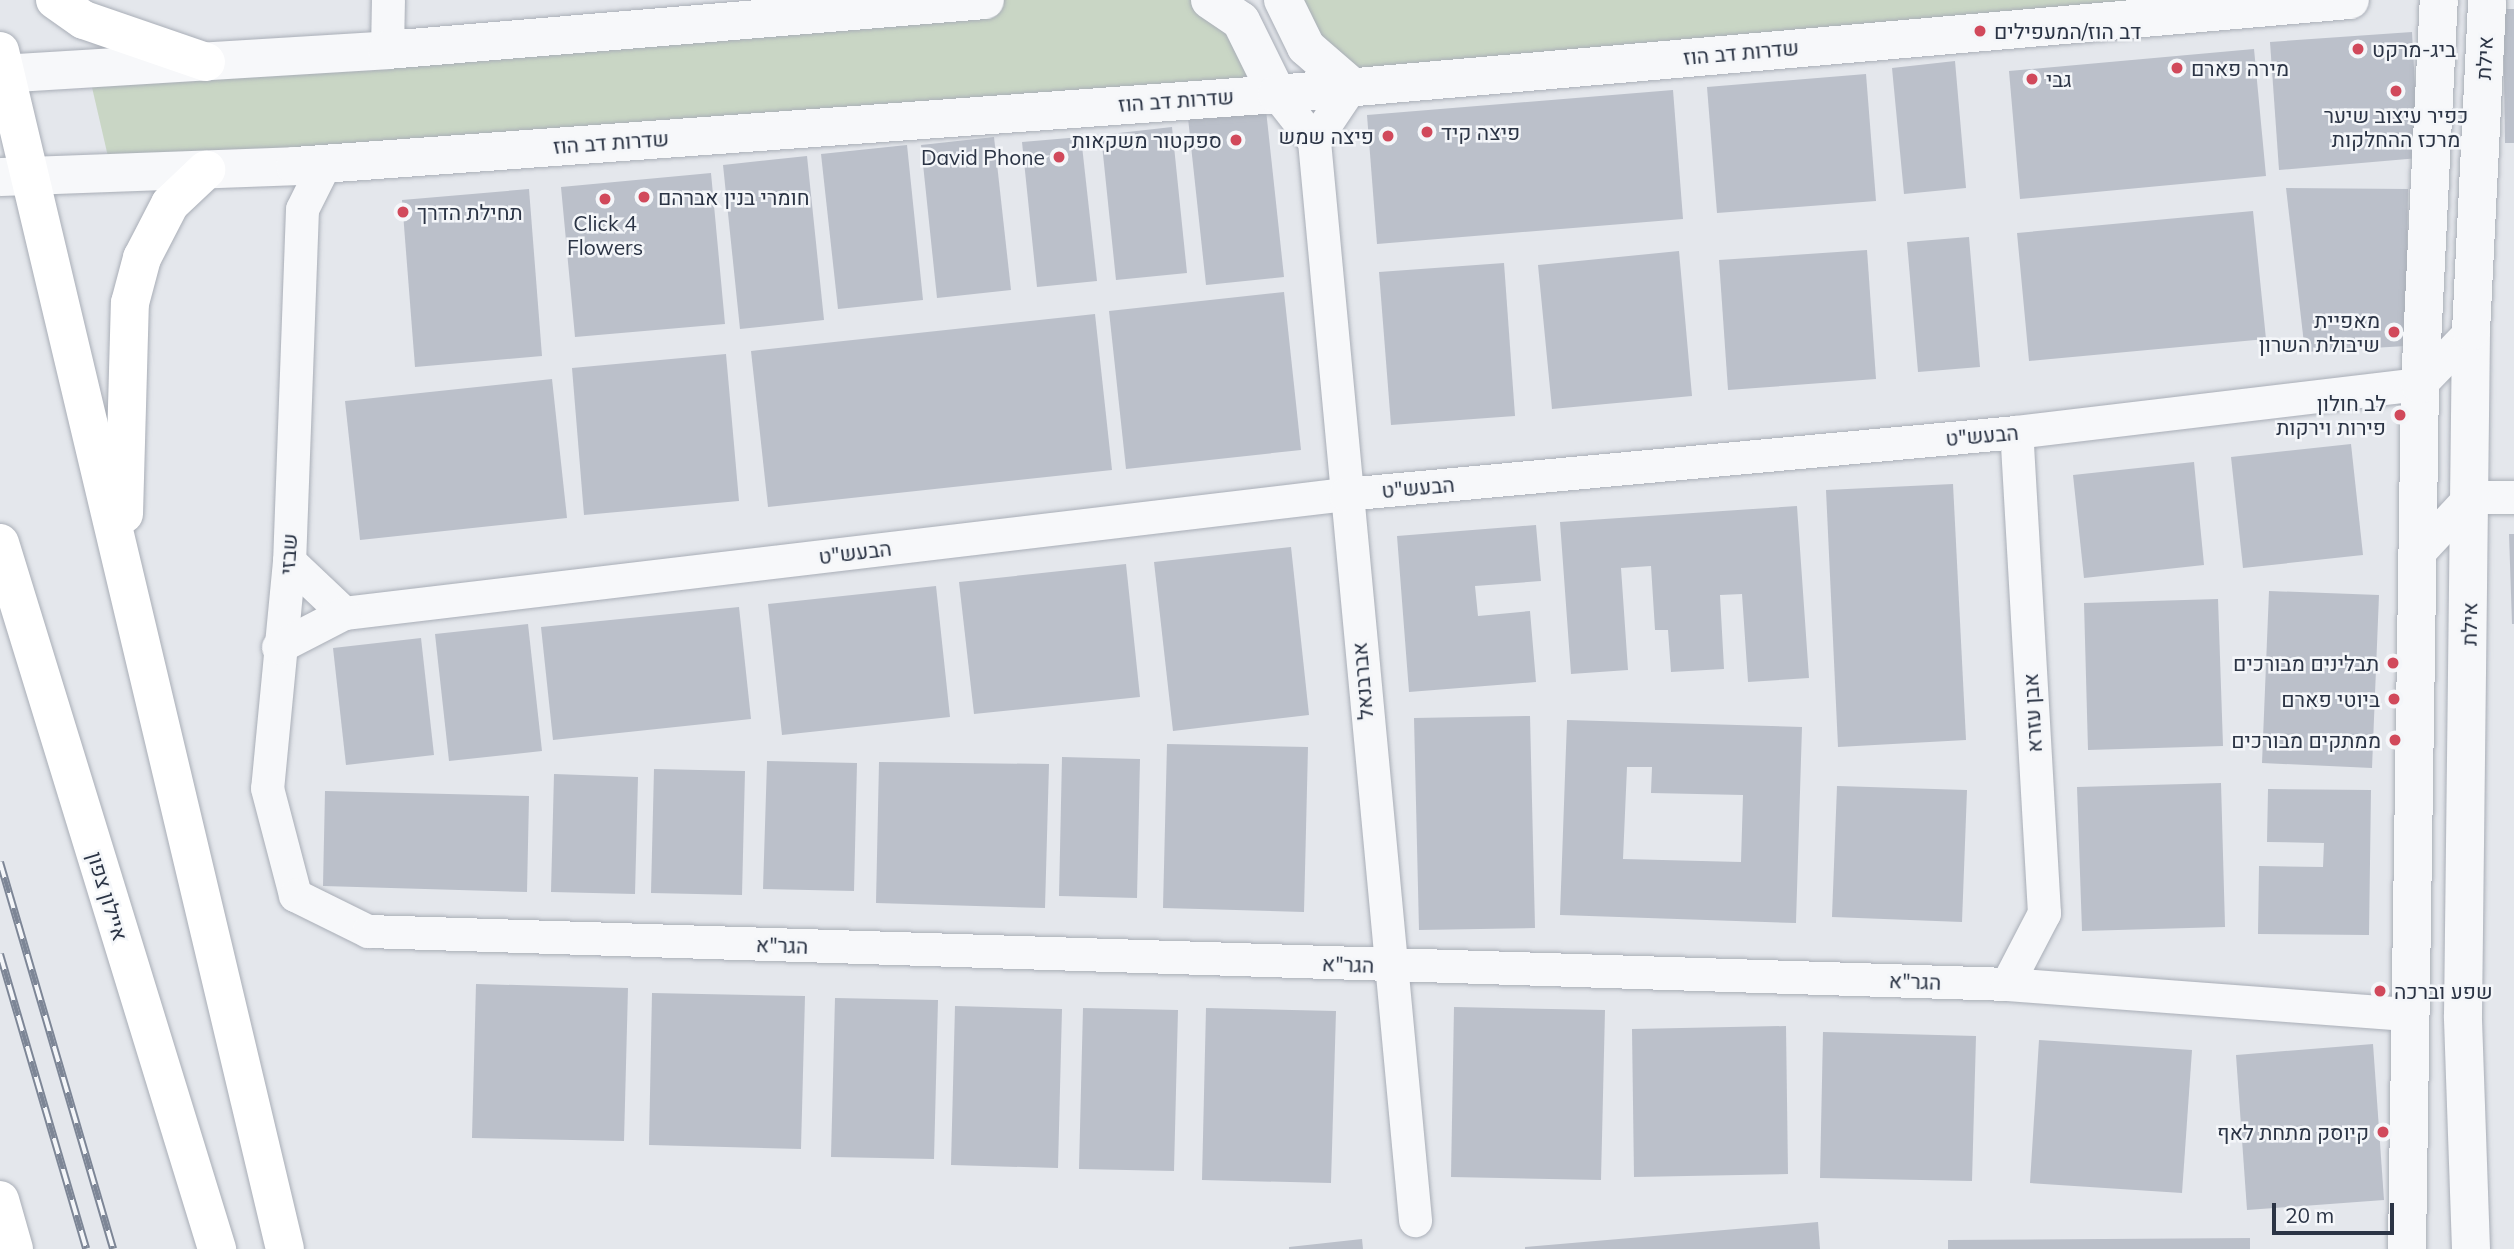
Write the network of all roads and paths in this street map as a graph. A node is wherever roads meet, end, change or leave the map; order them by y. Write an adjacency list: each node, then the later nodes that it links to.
1 (55, 0): 10 (highway)
2 (388, 0): 9 (street)
3 (985, 0): 9 (street)
4 (1210, 0): 13 (street)
5 (1283, 0): 12 (street)
6 (2350, 0): 12 (street, שדרות דב הוז)
7 (2439, 0): 21 (street)
8 (2487, 0): 20 (street, אילת)
9 (387, 50): 10 (street)
10 (206, 62): 11 (street)
11 (2, 66): 18 (highway)
12 (1351, 86): 13 (street, שדרות דב הוז); 14 (street)
13 (1277, 94): 14 (street); 15 (street, שדרות דב הוז)
14 (1314, 141): 23 (street, אברבנאל)
15 (325, 163): 16 (street, שדרות דב הוז); 19 (street, שבזי)
16 (265, 167): 17 (street, שדרות דב הוז); 19 (street)
17 (206, 170): 18 (street, שדרות דב הוז); 29 (highway)
18 (17, 177): 29 (highway)
19 (302, 209): 28 (street, שבזי)
20 (2471, 331): 21 (street); 25 (street, אילת)
21 (2420, 384): 22 (street, הבעש"ט); 27 (street)
22 (2016, 432): 23 (street, הבעש"ט); 34 (street, אבן עזרא)
23 (1345, 494): 30 (street, הבעש"ט); 33 (street, אברבנאל)
24 (2514, 497): 25 (street)
25 (2470, 498): 27 (street); 36 (street, אילת)
26 (0, 543): 40 (highway, איילון צפון)
27 (2418, 553): 35 (street)
28 (289, 561): 30 (street); 31 (street, שבזי)
29 (122, 568): 41 (highway)
30 (344, 613): 31 (street, הבעש"ט)
31 (278, 647): 32 (street, שבזי)
32 (295, 895): 33 (street, הגר"א)
33 (1389, 965): 34 (street, הגר"א); 38 (street, אברבנאל)
34 (2007, 984): 35 (street, הגר"א)
35 (2410, 1014): 36 (street); 42 (street)
36 (2465, 1071): 43 (street, אילת)
37 (0, 1200): 39 (highway)
38 (1415, 1220)
39 (13, 1249)
40 (217, 1249)
41 (285, 1249)
42 (2407, 1249)
43 (2471, 1249)

